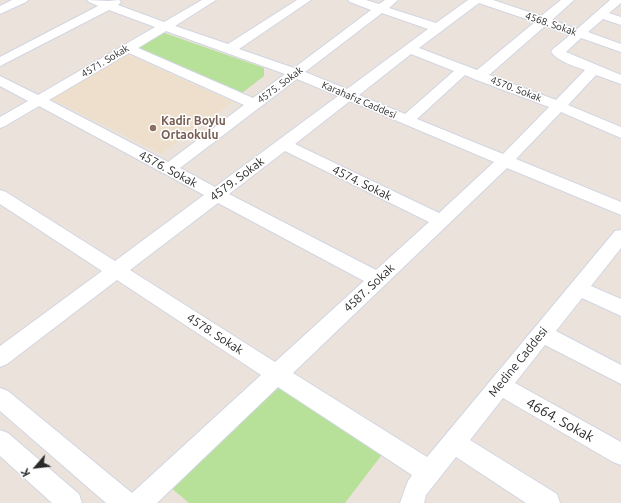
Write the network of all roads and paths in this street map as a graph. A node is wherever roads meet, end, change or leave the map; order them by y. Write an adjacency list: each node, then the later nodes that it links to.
1 (22, 0): 14 (street)
2 (93, 0): 11 (street, Karahafız Caddesi)
3 (210, 0): 18 (street, 4571. Sokak)
4 (305, 0): 23 (street)
5 (354, 0): 13 (street)
6 (392, 0): 13 (street, 4575. Sokak)
7 (475, 0): 19 (street, 4579. Sokak)
8 (482, 0): 12 (street, 4568. Sokak)
9 (568, 0): 16 (street)
10 (617, 0): 15 (street)
11 (114, 3): 18 (street, Karahafız Caddesi); 25 (street)
12 (506, 4): 16 (street, 4568. Sokak)
13 (380, 9): 19 (street); 28 (street, 4575. Sokak)
14 (0, 10)
15 (601, 14): 17 (street); 20 (street)
16 (543, 21): 20 (street, 4568. Sokak); 29 (street)
17 (621, 21)
18 (165, 26): 21 (street, 4571. Sokak); 23 (street, Karahafız Caddesi)
19 (437, 28): 24 (street, 4579. Sokak)
20 (578, 33): 22 (street, 4568. Sokak); 27 (street)
21 (128, 48): 33 (street, 4571. Sokak); 34 (street)
22 (621, 48)
23 (230, 49): 28 (street, Karahafız Caddesi)
24 (409, 49): 26 (street, 4570. Sokak); 32 (street, 4579. Sokak)
25 (0, 62)
26 (463, 70): 29 (street, 4570. Sokak); 36 (street)
27 (594, 70): 31 (street); 35 (street, 4587. Sokak)
28 (295, 74): 32 (street, Karahafız Caddesi); 34 (street, 4575. Sokak)
29 (479, 76): 35 (street, 4570. Sokak)
30 (0, 80): 33 (street, 4576. Sokak)
31 (621, 80)
32 (348, 96): 36 (street, Karahafız Caddesi); 39 (street, 4579. Sokak)
33 (39, 100): 37 (street, 4571. Sokak); 41 (street, 4576. Sokak)
34 (254, 104): 41 (street, 4575. Sokak)
35 (559, 106): 38 (street, 4570. Sokak); 40 (street, 4587. Sokak)
36 (407, 120): 40 (street, Karahafız Caddesi)
37 (0, 123)
38 (621, 133)
39 (283, 144): 42 (street, 4579. Sokak); 45 (street, 4574. Sokak)
40 (505, 161): 44 (street, Karahafız Caddesi); 45 (street, 4587. Sokak)
41 (168, 169): 42 (street, 4576. Sokak)
42 (217, 195): 47 (street, 4579. Sokak); 48 (street, 4576. Sokak)
43 (0, 196): 47 (street, 4578. Sokak)
44 (621, 209)
45 (441, 221): 48 (street, 4587. Sokak)
46 (618, 244): 49 (street, Medine Caddesi)
47 (116, 270): 52 (street, 4579. Sokak); 53 (street, 4578. Sokak)
48 (378, 280): 53 (street, 4587. Sokak)
49 (578, 288): 50 (street); 51 (street, Medine Caddesi)
50 (621, 308)
51 (541, 333): 54 (street); 55 (street, Medine Caddesi)
52 (0, 358)
53 (277, 374): 60 (street, 4578. Sokak); 63 (street, 4587. Sokak)
54 (621, 375)
55 (500, 385): 58 (street, Medine Caddesi); 59 (street, 4664. Sokak)
56 (0, 398): 62 (street)
57 (0, 441): 61 (street)
58 (453, 442): 60 (street, Medine Caddesi); 64 (street)
59 (621, 454)
60 (413, 494)
61 (70, 503)
62 (125, 503)
63 (139, 503)
64 (548, 503)

